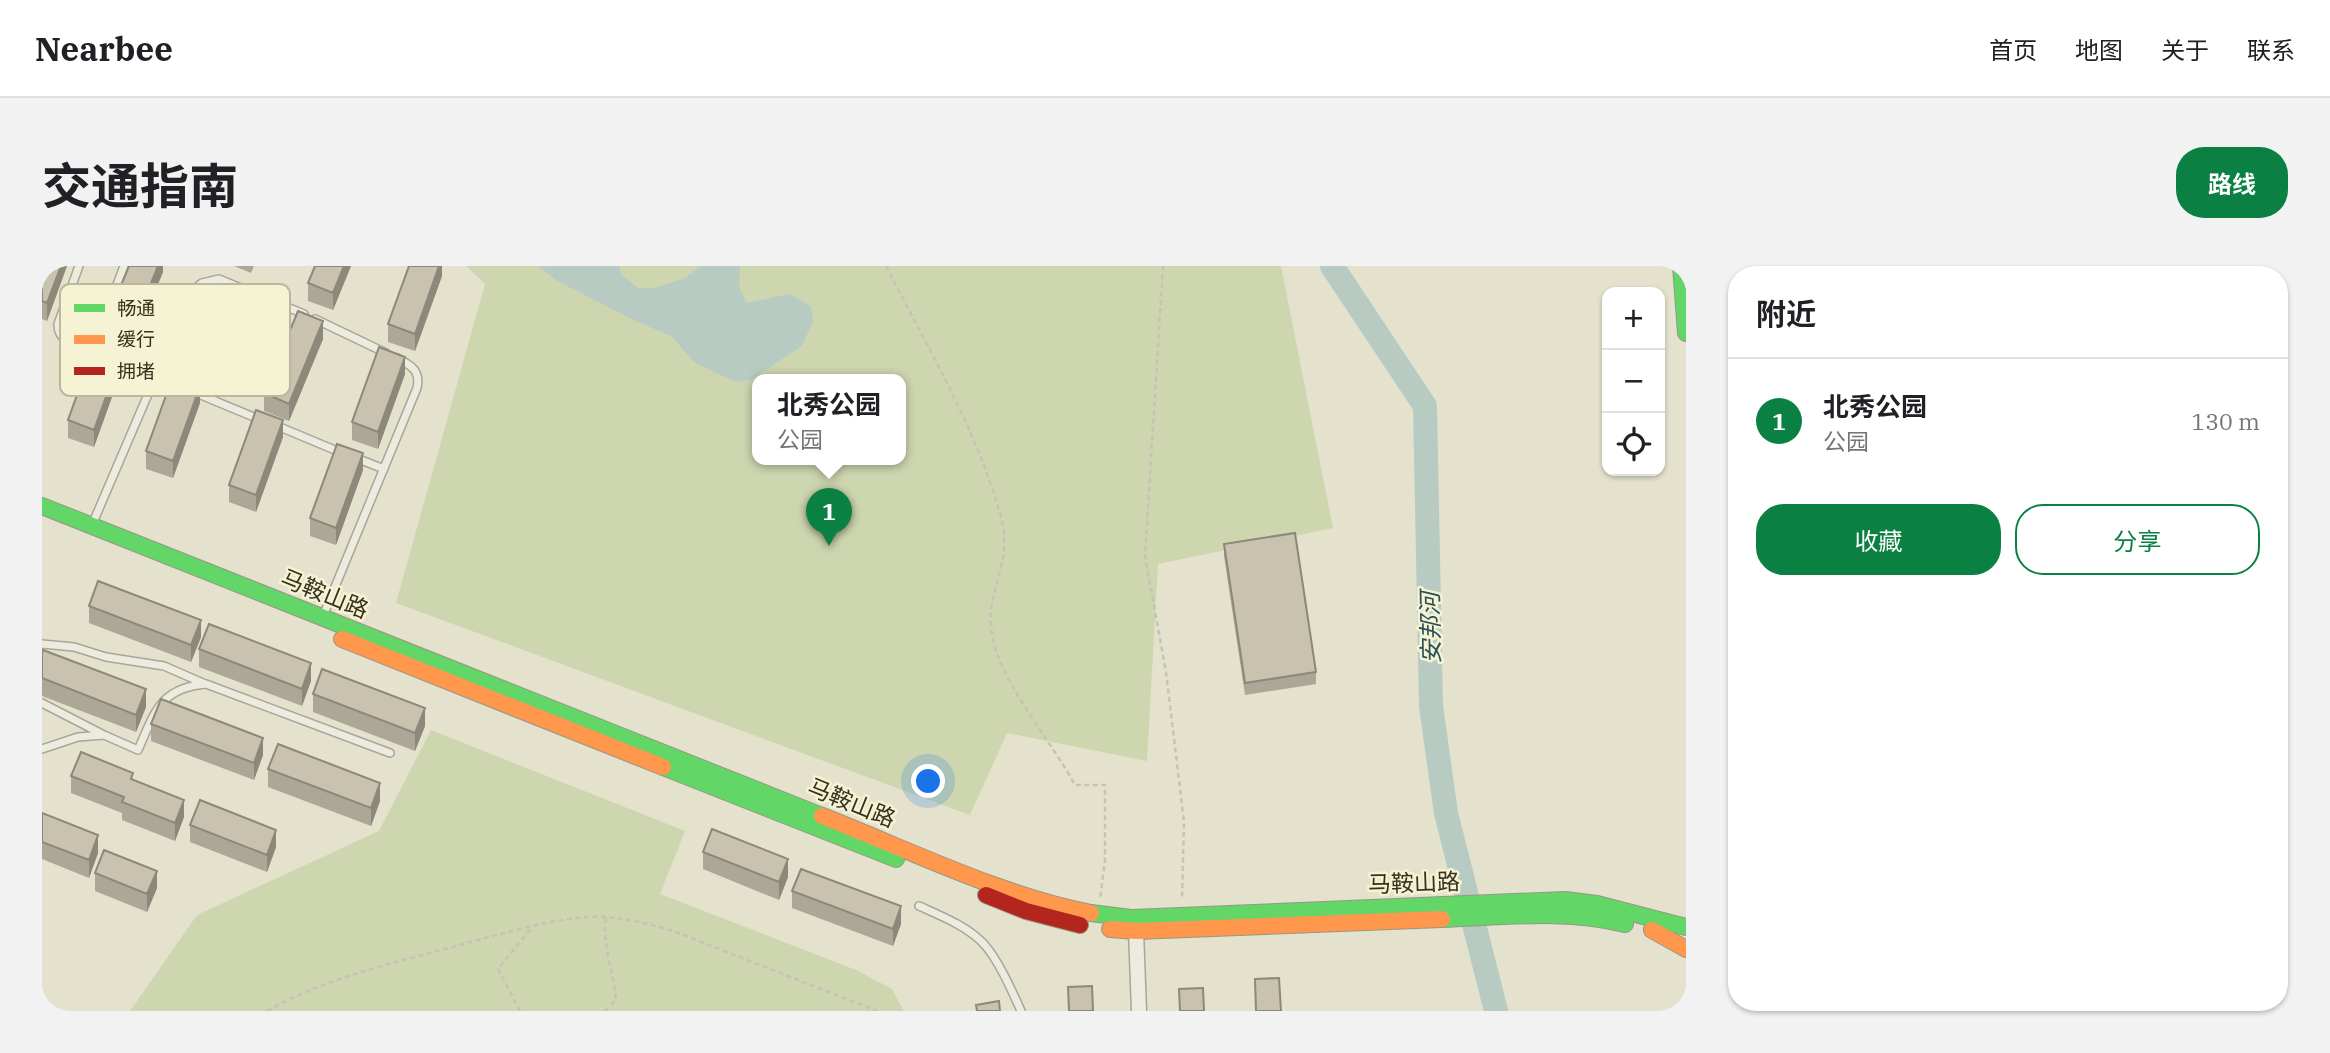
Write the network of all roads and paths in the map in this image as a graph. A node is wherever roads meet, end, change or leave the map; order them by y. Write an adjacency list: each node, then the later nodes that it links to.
1 (79, 266): 6 (lane)
2 (124, 266): 7 (lane)
3 (886, 266): 28 (path)
4 (1163, 266): 30 (path)
5 (1681, 266): 12 (main road)
6 (72, 284)
7 (117, 284)
8 (200, 284): 9 (lane)
9 (234, 284)
10 (290, 308): 16 (lane)
11 (60, 318): 13 (lane)
12 (1686, 333)
13 (60, 336)
14 (147, 396): 19 (lane)
15 (201, 396): 16 (lane)
16 (384, 470): 20 (lane)
17 (42, 506): 19 (main road, 马鞍山路)
18 (42, 518): 36 (main road, 马鞍山路)
19 (92, 526): 20 (main road, 马鞍山路)
20 (323, 617): 28 (main road, 马鞍山路)
21 (42, 644): 22 (lane)
22 (206, 684): 24 (lane); 26 (lane)
23 (42, 703): 24 (lane)
24 (104, 735): 25 (lane)
25 (42, 749)
26 (390, 753)
27 (919, 906): 43 (lane)
28 (1098, 915): 30 (main road, 马鞍山路)
29 (1348, 915): 30 (main road, 马鞍山路); 33 (main road, 马鞍山路); 36 (main road, 马鞍山路)
30 (1182, 916)
31 (606, 917): 34 (path); 41 (path); 42 (path)
32 (1686, 920): 33 (main road)
33 (1653, 924): 35 (main road, 马鞍山路); 37 (main road, 马鞍山路); 38 (main road)
34 (533, 927): 39 (path); 40 (path)
35 (1686, 927)
36 (1136, 931): 44 (street)
37 (1686, 938)
38 (1686, 949)
39 (267, 1011)
40 (520, 1011)
41 (605, 1011)
42 (877, 1011)
43 (1021, 1011)
44 (1139, 1011)

